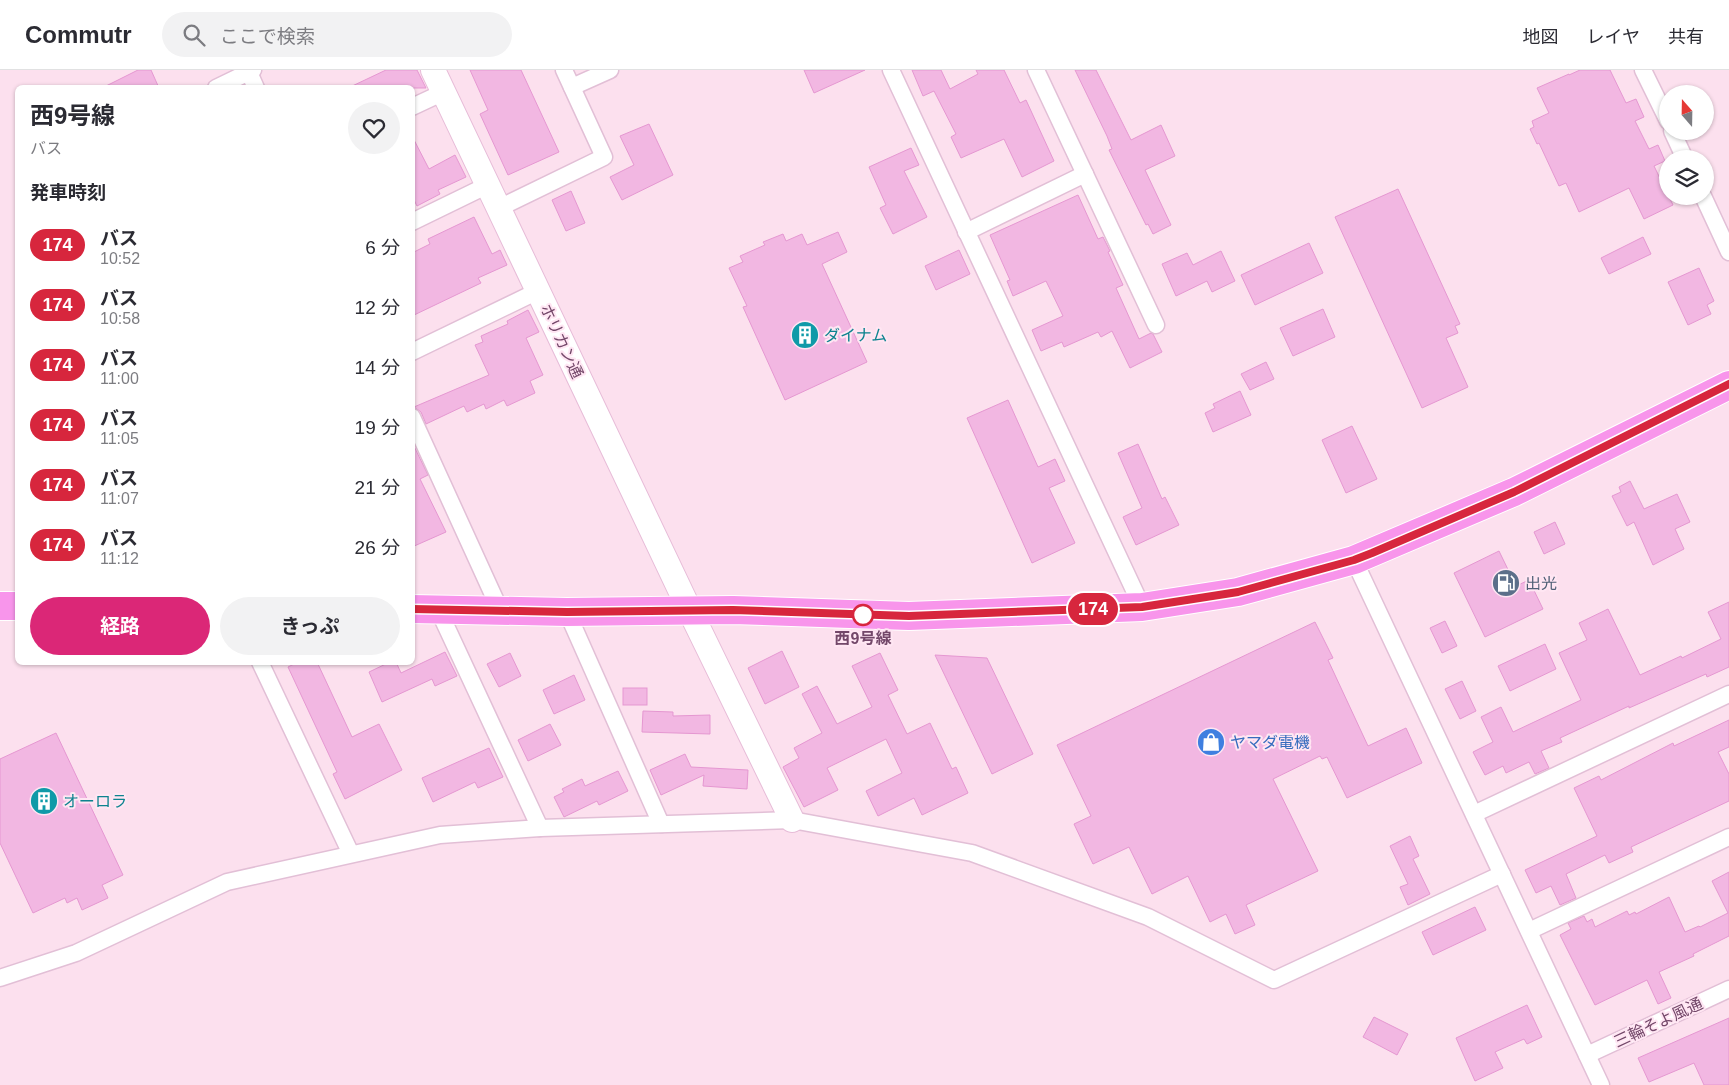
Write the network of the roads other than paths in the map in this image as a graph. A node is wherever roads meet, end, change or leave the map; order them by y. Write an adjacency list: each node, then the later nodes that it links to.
1 (433, 70): 11 (street, ホリカン通)
2 (564, 70): 10 (street)
3 (610, 70): 10 (street)
4 (890, 70): 19 (street)
5 (1036, 70): 14 (street)
6 (1643, 70): 12 (street)
7 (250, 71): 8 (street); 9 (street)
8 (222, 85)
9 (255, 85)
10 (572, 87): 17 (street)
11 (444, 92): 13 (street); 15 (street, ホリカン通)
12 (1659, 103)
13 (415, 106)
14 (1085, 174): 19 (street); 22 (street)
15 (488, 185): 17 (street, ホリカン通); 18 (street)
16 (1707, 205): 20 (street)
17 (499, 208): 21 (street, ホリカン通)
18 (415, 221)
19 (966, 232): 29 (street)
20 (1729, 252)
21 (538, 291): 23 (street); 32 (street, ホリカン通)
22 (1156, 325)
23 (415, 351)
24 (1729, 384): 26 (highway)
25 (415, 424): 31 (street)
26 (1354, 560): 29 (highway); 36 (street)
27 (0, 606): 28 (highway)
28 (15, 606)
29 (1142, 607): 32 (highway)
30 (425, 609): 31 (highway); 39 (street)
31 (500, 610): 33 (highway)
32 (690, 611): 33 (highway); 37 (street)
33 (567, 612): 38 (street)
34 (261, 665): 41 (street)
35 (1729, 694): 36 (street)
36 (1474, 814): 42 (street)
37 (792, 820): 38 (street); 42 (street)
38 (661, 824): 39 (street)
39 (540, 828): 41 (street)
40 (1729, 837): 43 (street)
41 (351, 854): 44 (street)
42 (1502, 874): 43 (street)
43 (1529, 931): 46 (street)
44 (0, 978)
45 (1729, 989): 46 (street, 三輪そよ風通)
46 (1587, 1054): 47 (street)
47 (1601, 1085)

